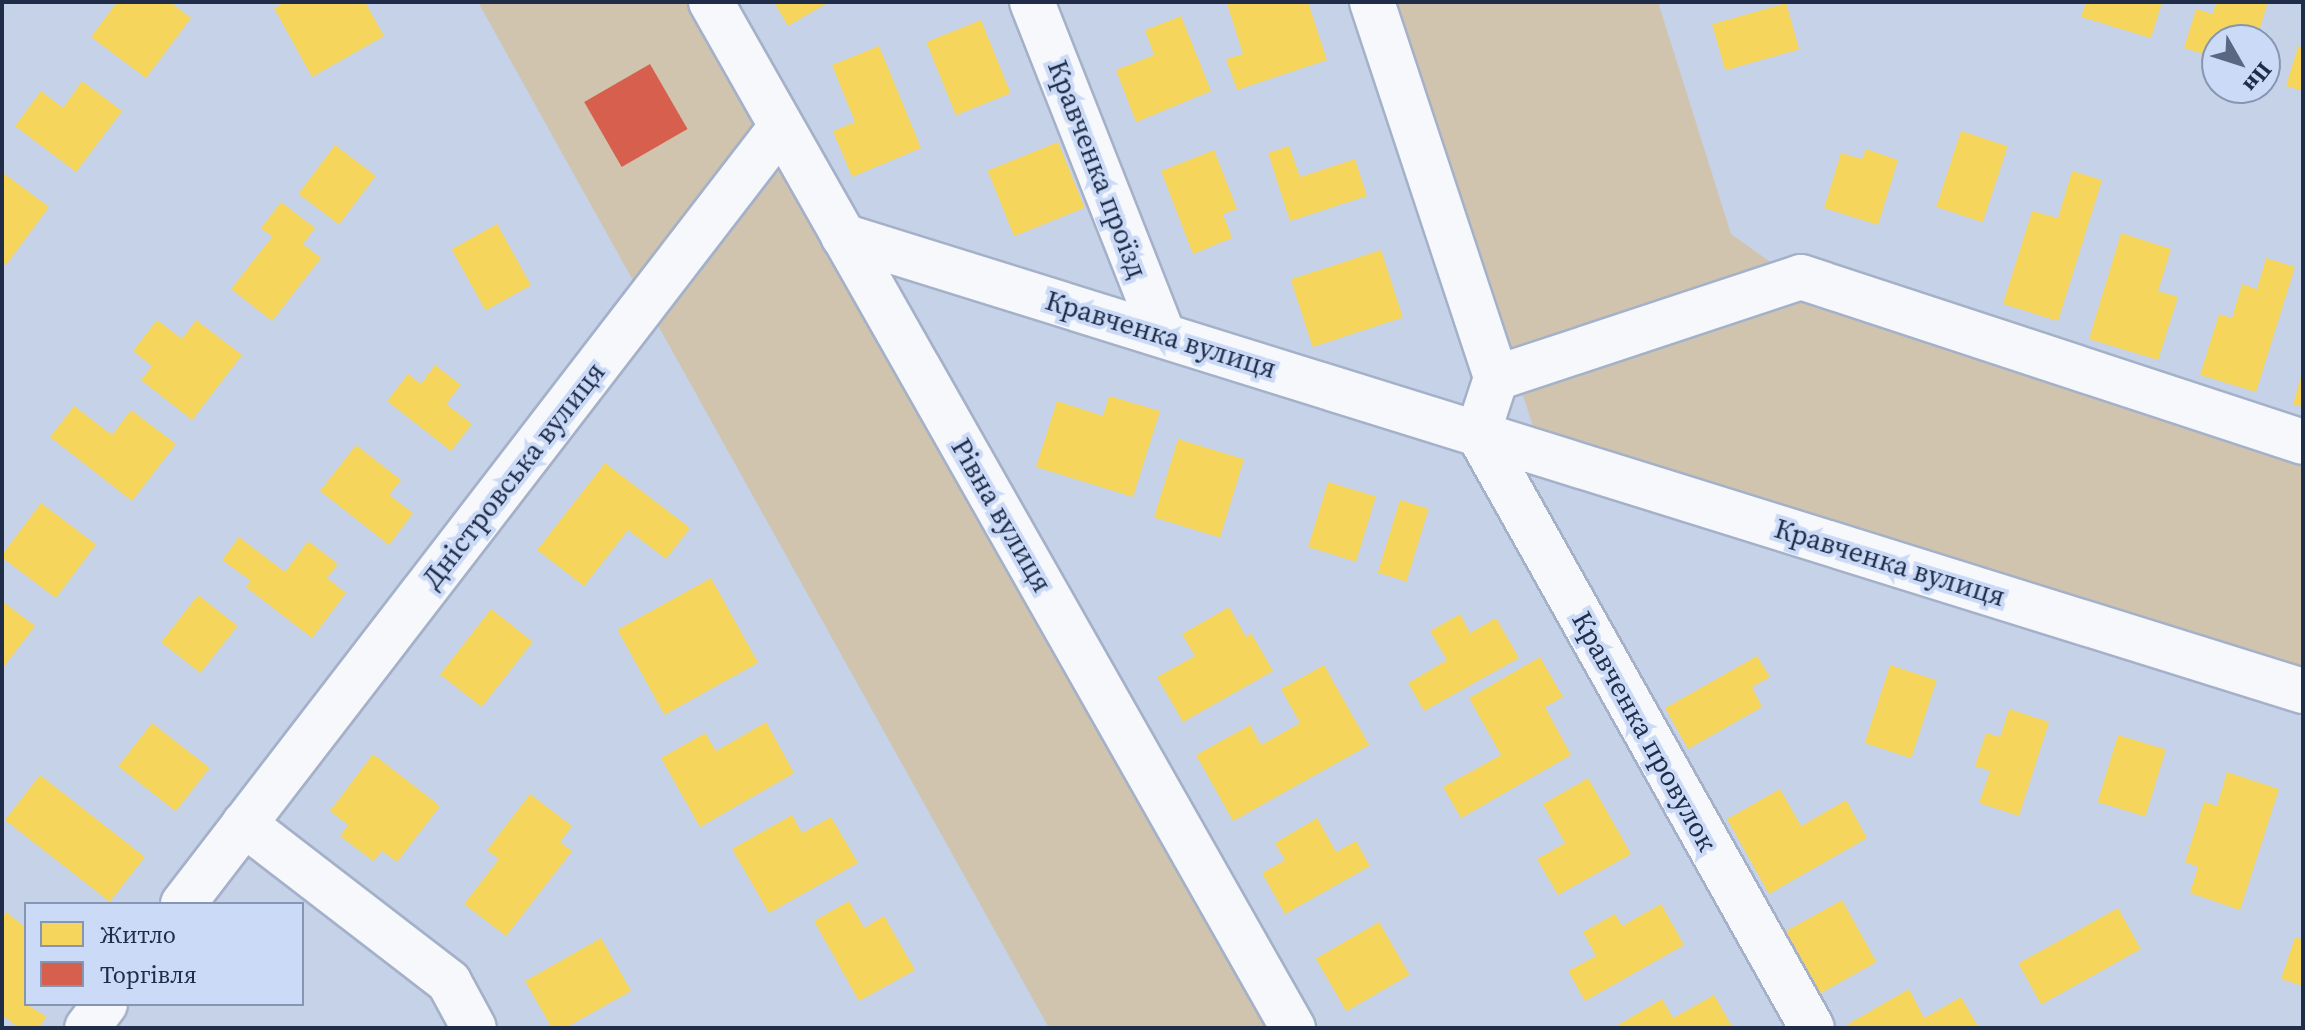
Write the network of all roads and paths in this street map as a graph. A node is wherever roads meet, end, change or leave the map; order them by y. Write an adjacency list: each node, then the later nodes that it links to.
1 (711, 2): 4 (street, Рівна вулиця)
2 (1032, 2): 6 (street, Кравченка проїзд)
3 (1372, 2): 7 (street)
4 (781, 127): 5 (street, Рівна вулиця); 11 (street, Дністровська вулиця)
5 (843, 236): 6 (street, Кравченка вулиця); 16 (street, Рівна вулиця)
6 (1163, 335): 8 (street, Кравченка вулиця)
7 (1496, 378): 8 (street); 9 (street)
8 (1478, 433): 10 (street, Кравченка вулиця); 17 (street, Кравченка провулок)
9 (2303, 442)
10 (2303, 691)
11 (244, 824): 12 (street, Дністровська вулиця); 15 (street)
12 (185, 902)
13 (104, 1006): 14 (street)
14 (87, 1028)
15 (474, 1028)
16 (1293, 1028)
17 (1812, 1028)

